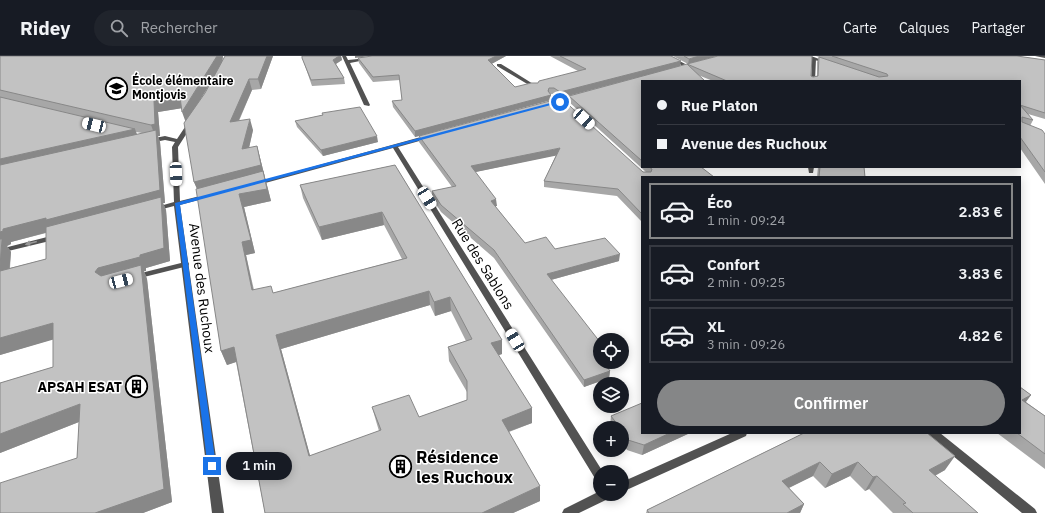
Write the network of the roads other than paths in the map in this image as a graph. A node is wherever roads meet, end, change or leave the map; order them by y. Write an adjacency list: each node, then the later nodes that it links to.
1 (344, 56): 8 (street)
2 (666, 56): 12 (street)
3 (806, 56): 7 (street)
4 (1037, 56): 5 (street)
5 (1045, 57)
6 (374, 58): 8 (street)
7 (814, 58): 11 (street); 14 (street)
8 (347, 62): 16 (street)
9 (499, 65): 15 (street)
10 (695, 65): 12 (street)
11 (834, 65)
12 (689, 67): 13 (street)
13 (682, 69)
14 (813, 80)
15 (536, 87)
16 (367, 105)
17 (195, 116): 21 (street, Avenue des Ruchoux)
18 (433, 136): 23 (street)
19 (141, 137): 20 (street)
20 (155, 140): 21 (street); 22 (street)
21 (178, 141): 26 (street, Avenue des Ruchoux)
22 (147, 142)
23 (395, 146): 24 (street); 34 (street, Rue des Sablons)
24 (253, 184)
25 (215, 194): 26 (street)
26 (177, 204): 27 (street); 30 (street, Avenue des Ruchoux)
27 (145, 212)
28 (61, 235): 29 (street, one-way to 29)
29 (0, 251)
30 (185, 264): 31 (street); 37 (street, Avenue des Ruchoux)
31 (129, 279)
32 (740, 434): 35 (street)
33 (934, 434): 39 (street)
34 (593, 466)
35 (629, 484)
36 (593, 500): 38 (street)
37 (218, 513)
38 (568, 513)
39 (1031, 513)

